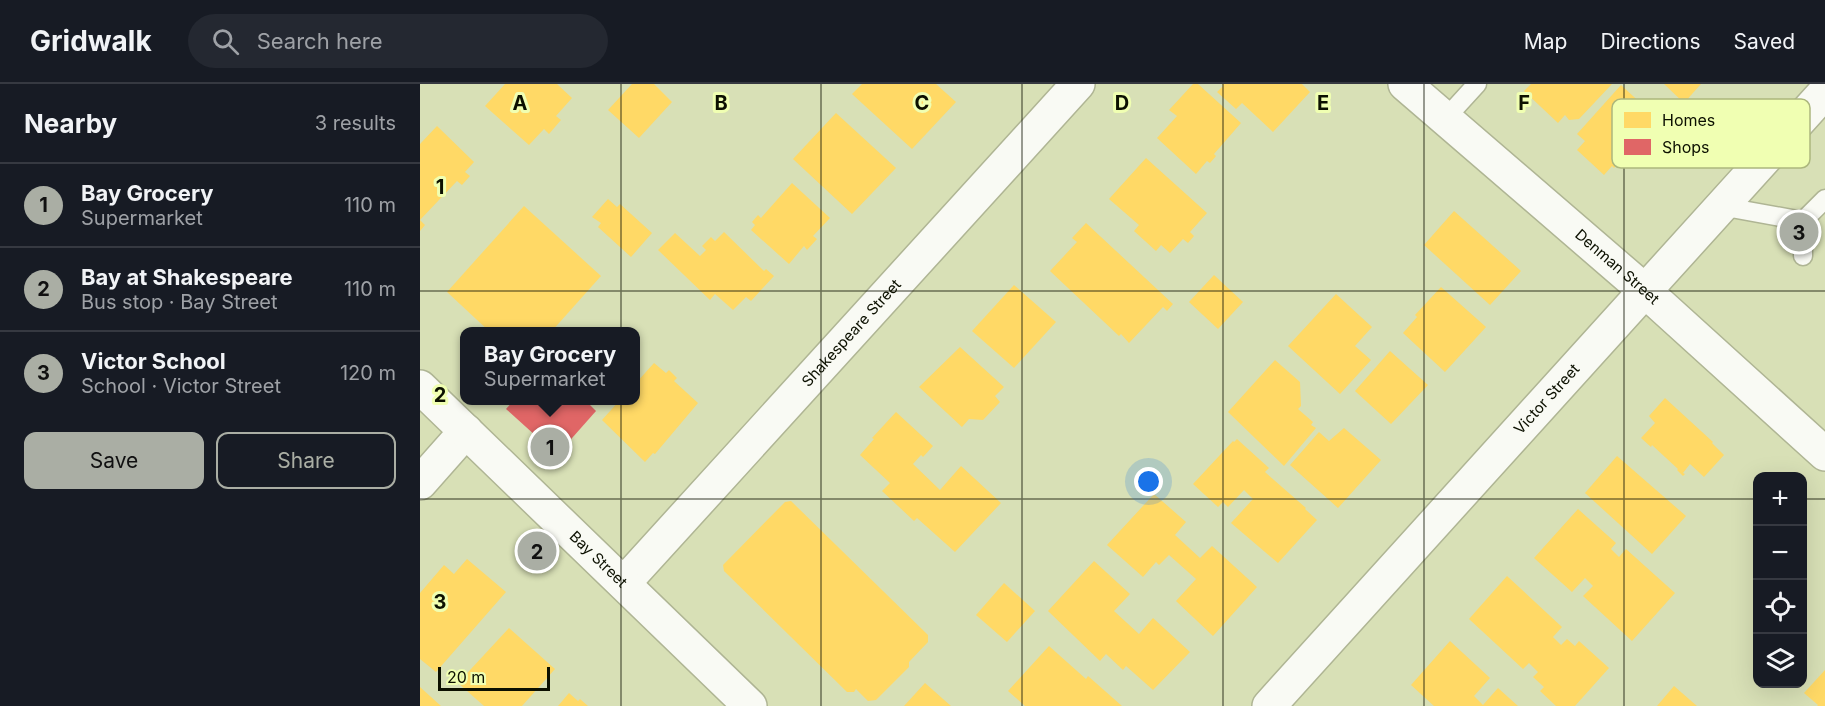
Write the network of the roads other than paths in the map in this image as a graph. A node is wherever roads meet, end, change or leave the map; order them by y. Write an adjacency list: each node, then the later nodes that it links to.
1 (1078, 84): 17 (street, Shakespeare Street)
2 (1405, 84): 6 (street, Denman Street)
3 (1477, 84): 6 (lane)
4 (1825, 92): 5 (street, Victor Street)
5 (1810, 108)
6 (1445, 119): 12 (street, Denman Street)
7 (1755, 168): 9 (street, Victor Street)
8 (1825, 199): 10 (lane)
9 (1720, 206): 10 (lane); 12 (street, Victor Street)
10 (1803, 221): 11 (lane)
11 (1803, 256)
12 (1644, 290): 15 (street, Denman Street); 19 (street, Victor Street)
13 (420, 387): 14 (street, Bay Street)
14 (466, 431): 16 (street); 17 (street, Bay Street)
15 (1825, 454)
16 (420, 483)
17 (624, 584): 18 (street, Bay Street)
18 (750, 706)
19 (1269, 706)

